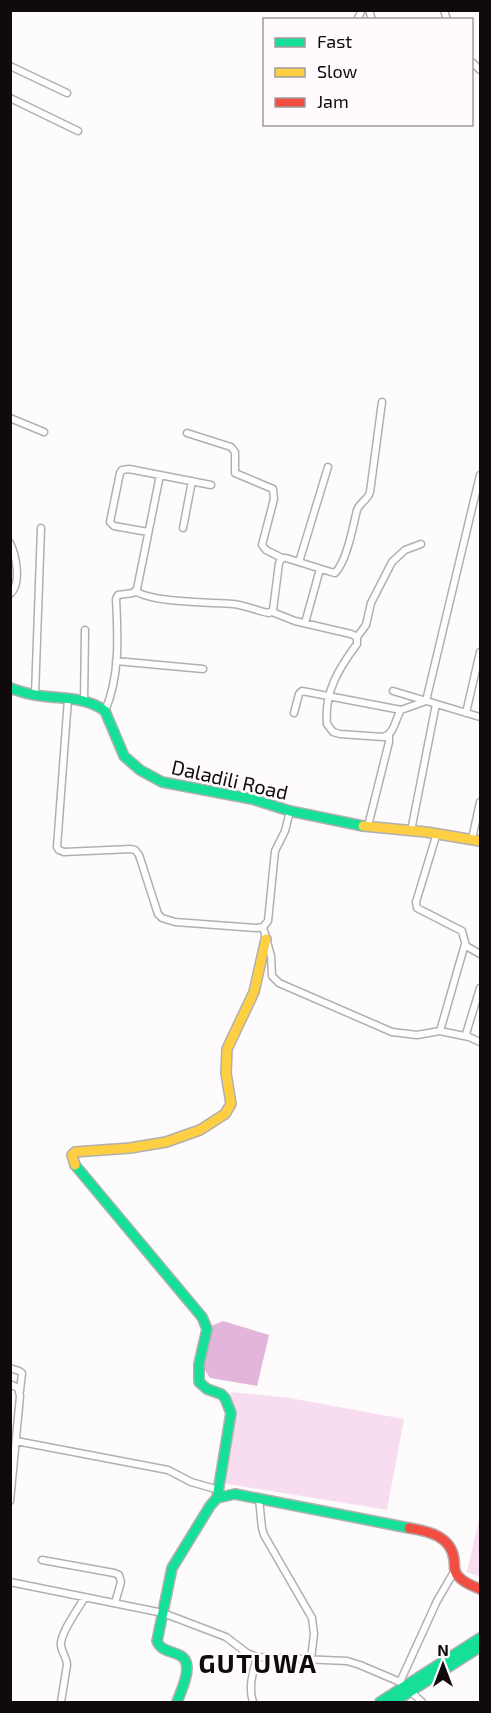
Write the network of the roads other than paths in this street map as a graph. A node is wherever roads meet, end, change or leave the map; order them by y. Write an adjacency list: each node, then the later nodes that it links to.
1 (10, 66): 2 (street)
2 (67, 93)
3 (10, 98): 4 (street)
4 (78, 131)
5 (382, 402): 21 (street)
6 (10, 418): 7 (street)
7 (44, 432)
8 (187, 433): 19 (street)
9 (328, 467): 20 (street)
10 (160, 475): 12 (street); 16 (street); 16 (street)
11 (480, 475): 36 (street)
12 (192, 481): 13 (street); 15 (street)
13 (211, 485)
14 (41, 528): 33 (street)
15 (183, 528)
16 (148, 531): 22 (street)
17 (10, 543): 23 (street)
18 (421, 544): 27 (street)
19 (282, 558): 20 (street); 24 (street)
20 (299, 562): 21 (street)
21 (320, 569): 25 (street)
22 (135, 591): 24 (street); 29 (street)
23 (10, 594)
24 (272, 612): 25 (street)
25 (305, 623): 27 (street)
26 (85, 630): 37 (street)
27 (357, 637): 34 (street)
28 (480, 652): 42 (street)
29 (116, 661): 30 (street); 40 (street)
30 (203, 669)
31 (10, 688): 33 (street)
32 (393, 691): 36 (street)
33 (35, 695): 35 (street)
34 (329, 695): 39 (street); 41 (street); 44 (street)
35 (68, 699): 37 (street); 51 (street)
36 (426, 701): 38 (street); 39 (street)
37 (84, 702): 40 (street)
38 (436, 704): 42 (street); 48 (street)
39 (400, 710): 44 (street)
40 (105, 711): 46 (street, Daladili Road)
41 (294, 713)
42 (466, 713): 43 (street)
43 (480, 717)
44 (389, 735): 47 (street)
45 (480, 802): 50 (street)
46 (290, 812): 47 (street, Daladili Road); 51 (street)
47 (368, 826): 48 (street, Daladili Road)
48 (411, 831): 49 (street, Daladili Road)
49 (437, 833): 50 (street, Daladili Road); 53 (street)
50 (476, 840)
51 (263, 927): 52 (street)
52 (266, 939): 56 (street); 63 (street)
53 (465, 944): 54 (street); 56 (street)
54 (480, 954)
55 (480, 988): 57 (street)
56 (440, 1031): 57 (street)
57 (469, 1038): 58 (street)
58 (480, 1042)
59 (10, 1368): 61 (street)
60 (10, 1384): 61 (street)
61 (20, 1392): 62 (street)
62 (16, 1441): 63 (street); 65 (street)
63 (218, 1494): 64 (street); 72 (street)
64 (259, 1499): 67 (street); 76 (street)
65 (10, 1501)
66 (42, 1560): 71 (street)
67 (455, 1570): 69 (street); 77 (street)
68 (10, 1582): 70 (street)
69 (480, 1589)
70 (85, 1597): 71 (street); 78 (street)
71 (115, 1603): 72 (street)
72 (163, 1613): 75 (street); 79 (street)
73 (480, 1638): 77 (street)
74 (480, 1647): 77 (street)
75 (257, 1657): 76 (street); 80 (street)
76 (311, 1659): 77 (street)
77 (405, 1687): 81 (street); 82 (street); 83 (street)
78 (61, 1702)
79 (177, 1702)
80 (253, 1702)
81 (380, 1702)
82 (394, 1702)
83 (422, 1702)

